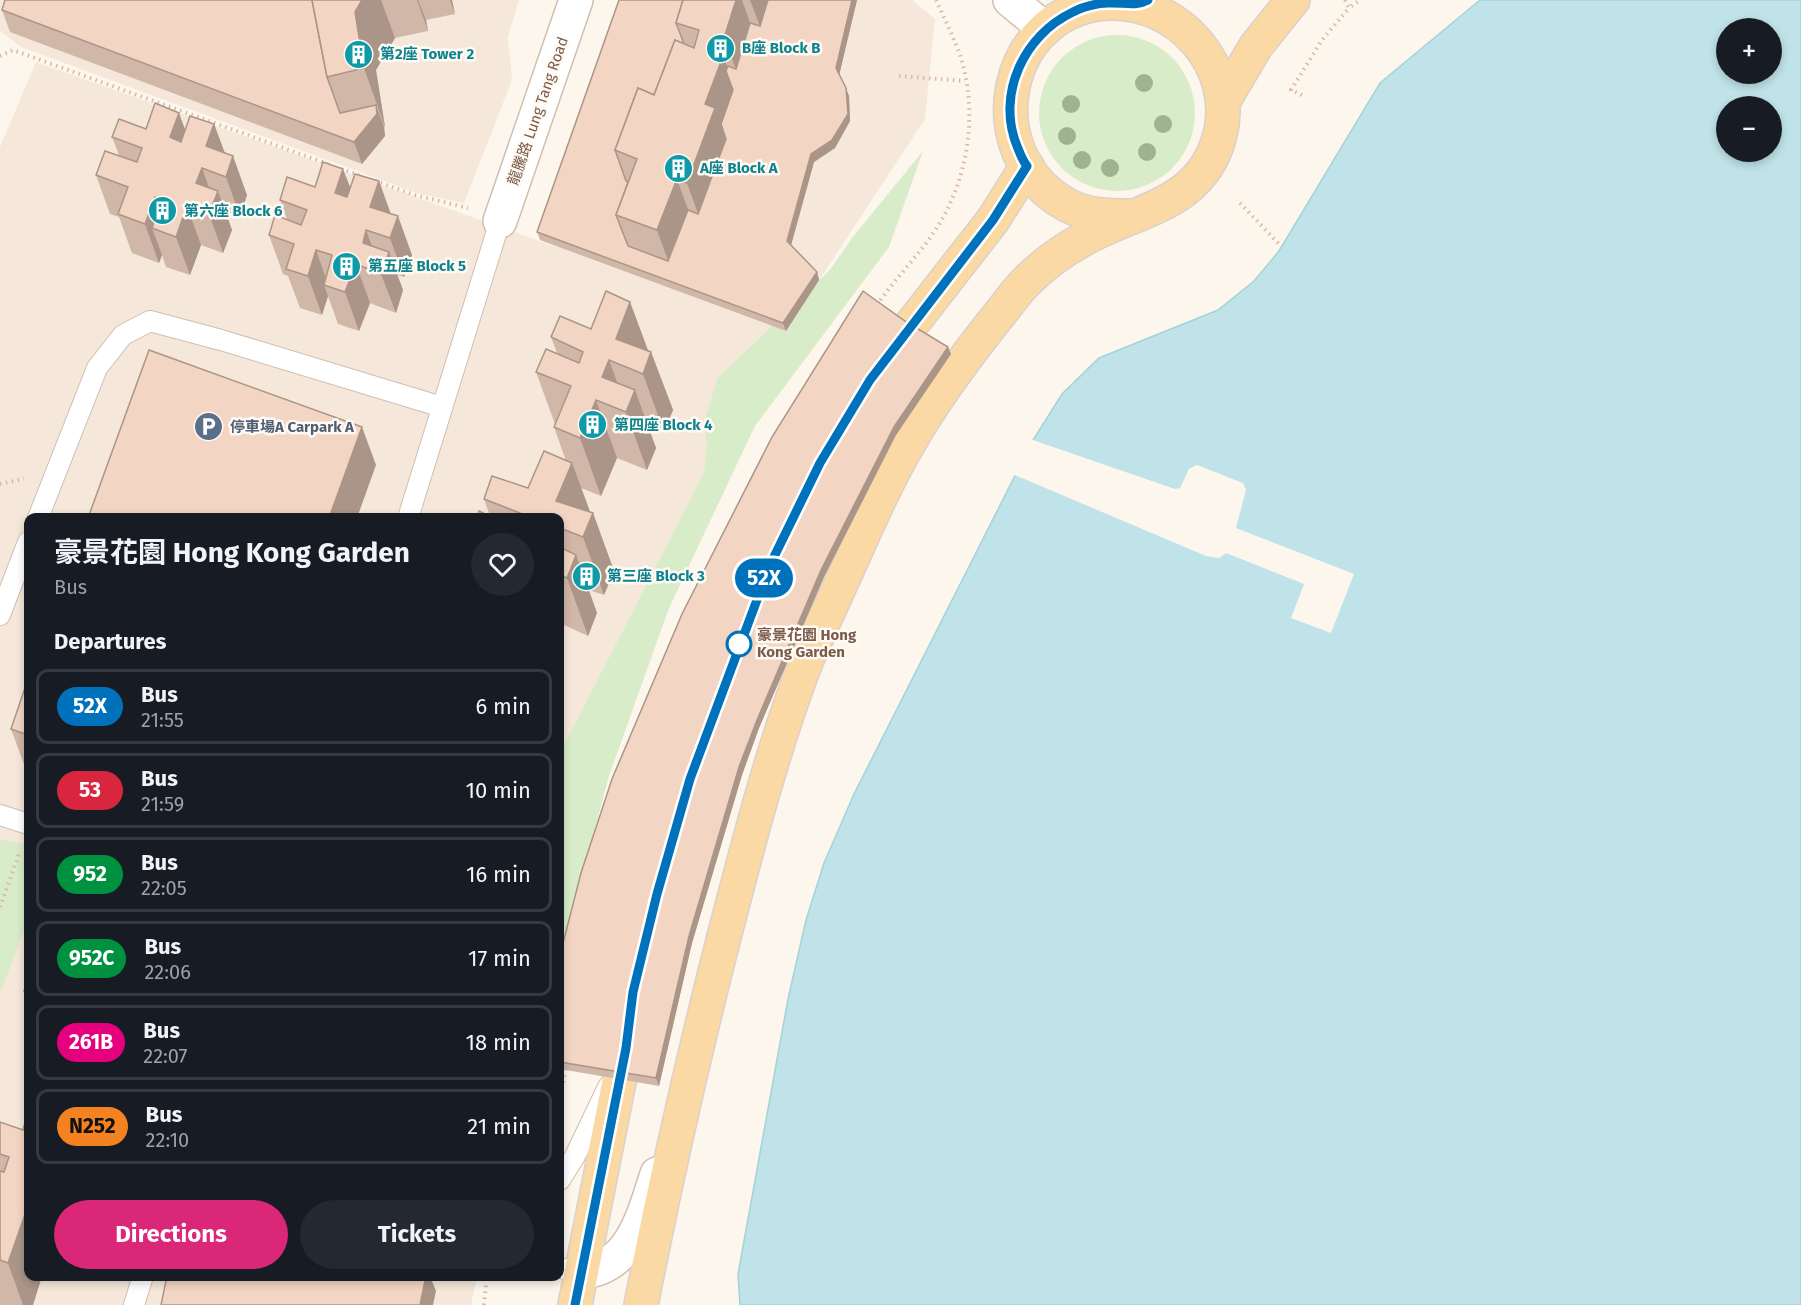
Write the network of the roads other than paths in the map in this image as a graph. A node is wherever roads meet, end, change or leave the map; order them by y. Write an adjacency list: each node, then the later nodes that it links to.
1 (576, 0): 8 (street, 龍騰路 Lung Tang Road)
2 (1010, 0): 5 (street)
3 (1293, 0): 6 (main road)
4 (1144, 2): 5 (main road); 6 (main road)
5 (1045, 29): 7 (main road)
6 (1223, 102): 9 (main road)
7 (1027, 166): 9 (main road); 10 (main road)
8 (487, 215): 11 (lane)
9 (1132, 216): 20 (main road)
10 (908, 329)
11 (442, 406): 12 (lane); 13 (lane)
12 (40, 513)
13 (410, 513)
14 (24, 552): 15 (lane)
15 (0, 615)
16 (2, 816): 17 (lane)
17 (24, 823)
18 (632, 1003): 19 (main road)
19 (626, 1048): 21 (lane); 22 (main road)
20 (692, 1063): 22 (street); 26 (main road)
21 (564, 1174)
22 (570, 1270): 25 (main road)
23 (141, 1281): 24 (lane)
24 (134, 1305)
25 (575, 1305)
26 (642, 1305)

